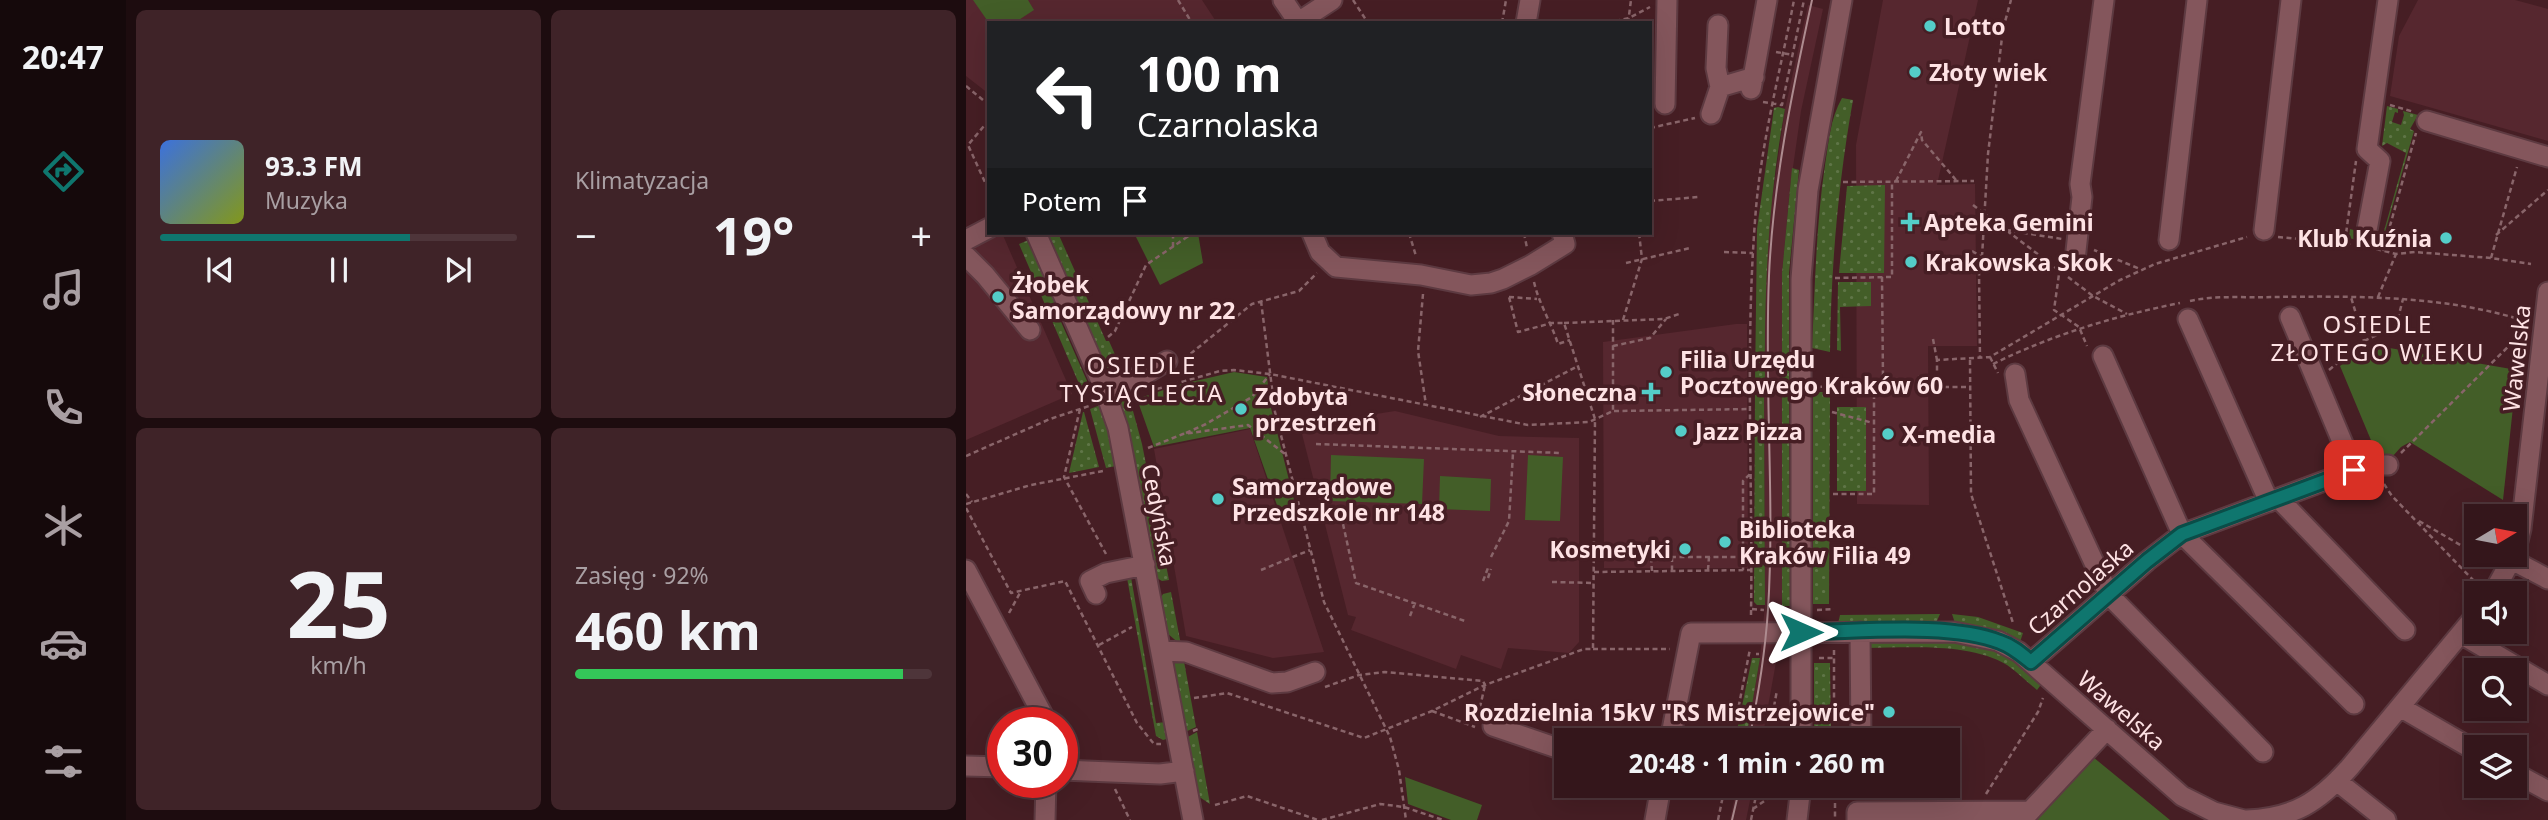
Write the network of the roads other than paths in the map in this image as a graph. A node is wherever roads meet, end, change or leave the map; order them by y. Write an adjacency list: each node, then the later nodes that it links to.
1 (1283, 0): 11 (street)
2 (1332, 0): 12 (street)
3 (1530, 0): 13 (street)
4 (1767, 0): 15 (street)
5 (1842, 0): 51 (street)
6 (2104, 0): 29 (street)
7 (2197, 0): 27 (street)
8 (2291, 0): 22 (street)
9 (2388, 0): 21 (street)
10 (1659, 3): 16 (street)
11 (1296, 21)
12 (1300, 21)
13 (1525, 21)
14 (1718, 25): 15 (street)
15 (1720, 88): 17 (street)
16 (1665, 104)
17 (1711, 114)
18 (2424, 117): 19 (street)
19 (2548, 157)
20 (987, 229): 26 (street)
21 (2367, 230)
22 (2264, 234)
23 (1037, 235): 37 (street, Cedyńska)
24 (1313, 235): 25 (street)
25 (1563, 235)
26 (966, 240)
27 (2169, 240)
28 (966, 256): 33 (street)
29 (2064, 260)
30 (2548, 292): 41 (street, Wawelska)
31 (2290, 317): 38 (street)
32 (2188, 319): 40 (street)
33 (1030, 330)
34 (2103, 356): 42 (street)
35 (1176, 360): 37 (street)
36 (2015, 374): 48 (street)
37 (1099, 396): 43 (street, Cedyńska)
38 (2354, 470): 39 (street, Czarnolaska); 40 (street, Czarnolaska)
39 (2385, 473)
40 (2274, 500): 42 (street, Czarnolaska); 49 (street)
41 (2524, 504)
42 (2182, 534): 48 (street, Czarnolaska); 58 (street)
43 (1145, 565): 47 (street); 54 (street, Cedyńska)
44 (2526, 567): 46 (street)
45 (966, 570): 59 (street)
46 (2548, 579)
47 (1096, 593)
48 (2109, 595): 55 (street, Czarnolaska); 68 (street)
49 (2405, 630)
50 (2464, 631): 53 (street, Wawelska)
51 (1801, 632): 52 (street, Wawelska); 62 (street, Wawelska); 63 (street)
52 (1860, 632): 55 (street, Wawelska); 64 (street)
53 (2461, 635): 57 (street); 60 (street, Wawelska)
54 (1161, 651): 56 (street); 72 (street, Cedyńska)
55 (2031, 662): 65 (street, Wawelska)
56 (1320, 680)
57 (2548, 685)
58 (2354, 704)
59 (1039, 707)
60 (2400, 707): 66 (street); 74 (street, Wawelska)
61 (1486, 721): 67 (street)
62 (1672, 728)
63 (1801, 728)
64 (1861, 728)
65 (2107, 729): 78 (street); 83 (street, Wawelska)
66 (2464, 744)
67 (1554, 746)
68 (2263, 752)
69 (966, 765): 70 (street)
70 (987, 766)
71 (1078, 770): 72 (street)
72 (1184, 771): 80 (street, Cedyńska)
73 (2527, 779): 75 (street)
74 (2338, 782): 83 (street, Wawelska); 84 (street)
75 (2548, 791)
76 (1046, 798): 79 (street)
77 (1659, 798): 81 (street)
78 (2026, 816): 82 (street)
79 (1045, 820)
80 (1193, 820)
81 (1655, 820)
82 (1857, 820)
83 (2246, 820)
84 (2386, 820)

